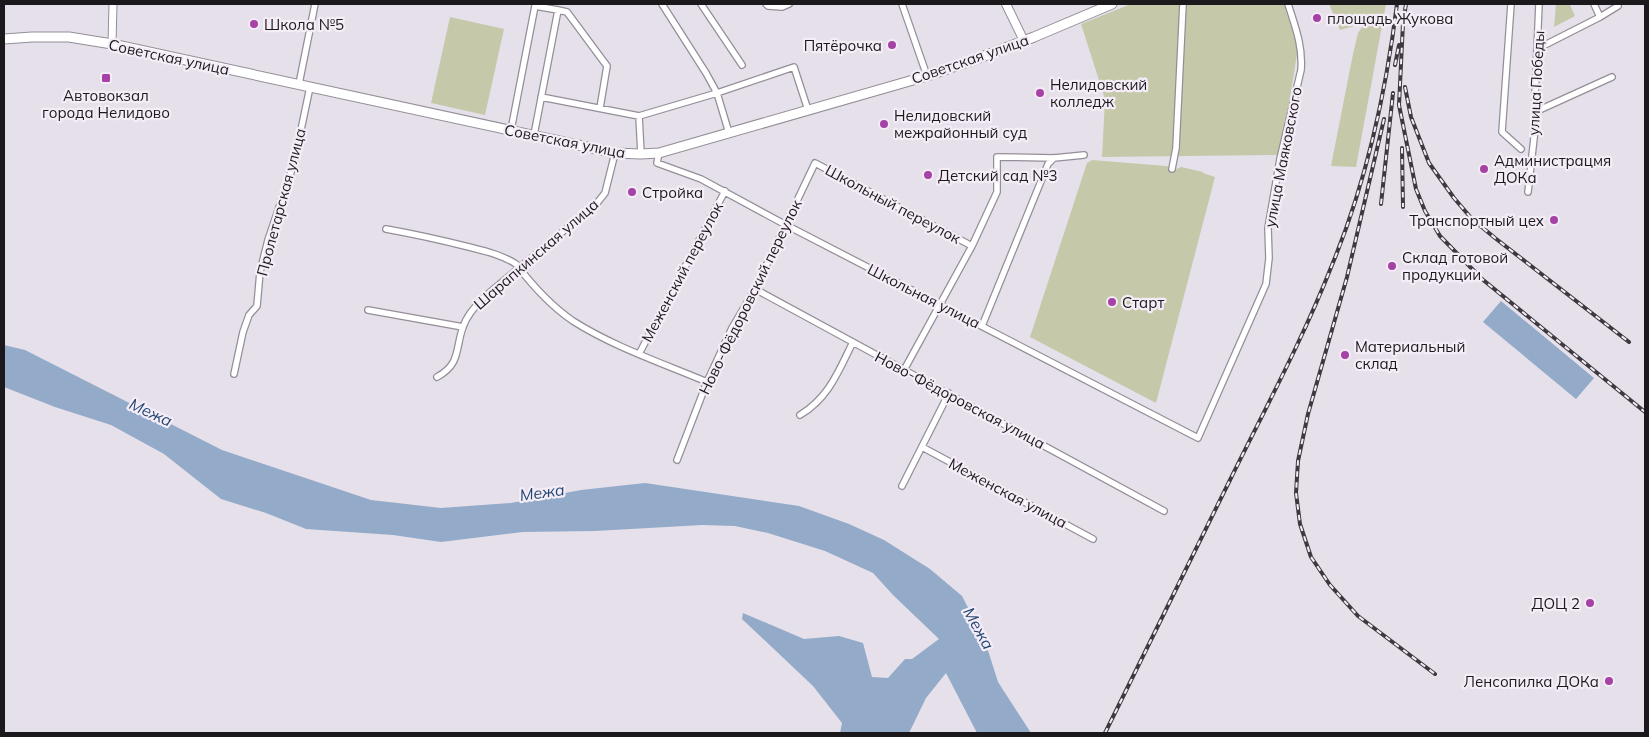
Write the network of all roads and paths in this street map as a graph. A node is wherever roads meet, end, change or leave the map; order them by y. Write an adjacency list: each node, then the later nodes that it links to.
1 (113, 4): 20 (street)
2 (315, 4): 25 (street)
3 (662, 4): 27 (street)
4 (701, 4): 22 (street)
5 (766, 4): 6 (street)
6 (789, 4)
7 (902, 4): 23 (street)
8 (1006, 4): 19 (main road)
9 (1112, 4): 19 (main road, Советская улица)
10 (1183, 4): 43 (street)
11 (1288, 4): 63 (street, улица Маяковского)
12 (1511, 4): 36 (street)
13 (1540, 4): 21 (street, улица Победы)
14 (1594, 4): 17 (street)
15 (1617, 4): 17 (street)
16 (558, 10): 28 (street); 29 (street); 33 (street)
17 (1600, 18): 21 (street)
18 (4, 39): 20 (main road, Советская улица)
19 (1024, 41): 23 (main road, Советская улица)
20 (112, 44): 25 (main road, Советская улица)
21 (1537, 49): 31 (street, улица Победы)
22 (742, 65)
23 (927, 76): 30 (main road, Советская улица)
24 (1612, 77): 31 (street)
25 (299, 84): 26 (main road, Советская улица)
26 (310, 87): 33 (main road, Советская улица); 58 (street, Пролетарская улица)
27 (717, 93): 30 (street); 32 (street); 34 (street)
28 (541, 97): 29 (street); 35 (street)
29 (600, 108): 32 (street)
30 (808, 110): 34 (main road, Советская улица)
31 (1537, 111): 45 (street, улица Победы)
32 (639, 116): 39 (street)
33 (511, 130): 35 (main road, Советская улица)
34 (729, 133): 38 (main road, Советская улица)
35 (534, 135): 37 (main road, Советская улица)
36 (1521, 149)
37 (615, 152): 39 (main road, Советская улица); 49 (street, Шарапкинская улица)
38 (659, 153): 39 (main road, Советская улица); 44 (street, Школьная улица)
39 (641, 154)
40 (1084, 155): 41 (street)
41 (1054, 158): 48 (street, Школьный переулок); 53 (street)
42 (815, 163): 46 (street, Ново-Фёдоровский переулок); 48 (street, Школьный переулок)
43 (1172, 169)
44 (725, 191): 46 (street, Школьная улица); 56 (street, Меженский переулок)
45 (1528, 192)
46 (786, 225): 50 (street, Ново-Фёдоровский переулок); 51 (street, Школьная улица)
47 (386, 229): 49 (street)
48 (972, 246): 51 (street, Школьный переулок)
49 (520, 268): 54 (street, Шарапкинская улица); 56 (street)
50 (755, 289): 55 (street, Ново-Фёдоровская улица); 60 (street, Ново-Фёдоровский переулок)
51 (939, 304): 53 (street, Школьная улица); 57 (street, Школьный переулок)
52 (368, 310): 54 (street)
53 (982, 326): 63 (street, Школьная улица)
54 (463, 327): 59 (street, Шарапкинская улица)
55 (853, 342): 57 (street, Ново-Фёдоровская улица); 62 (street)
56 (639, 354): 60 (street)
57 (904, 370): 61 (street, Ново-Фёдоровская улица)
58 (234, 374)
59 (437, 377)
60 (707, 382): 65 (street, Ново-Фёдоровский переулок)
61 (949, 393): 64 (street); 67 (street, Ново-Фёдоровская улица)
62 (800, 415)
63 (1198, 438)
64 (922, 447): 66 (street); 68 (street, Меженская улица)
65 (677, 460)
66 (902, 486)
67 (1164, 511)
68 (1093, 539)

